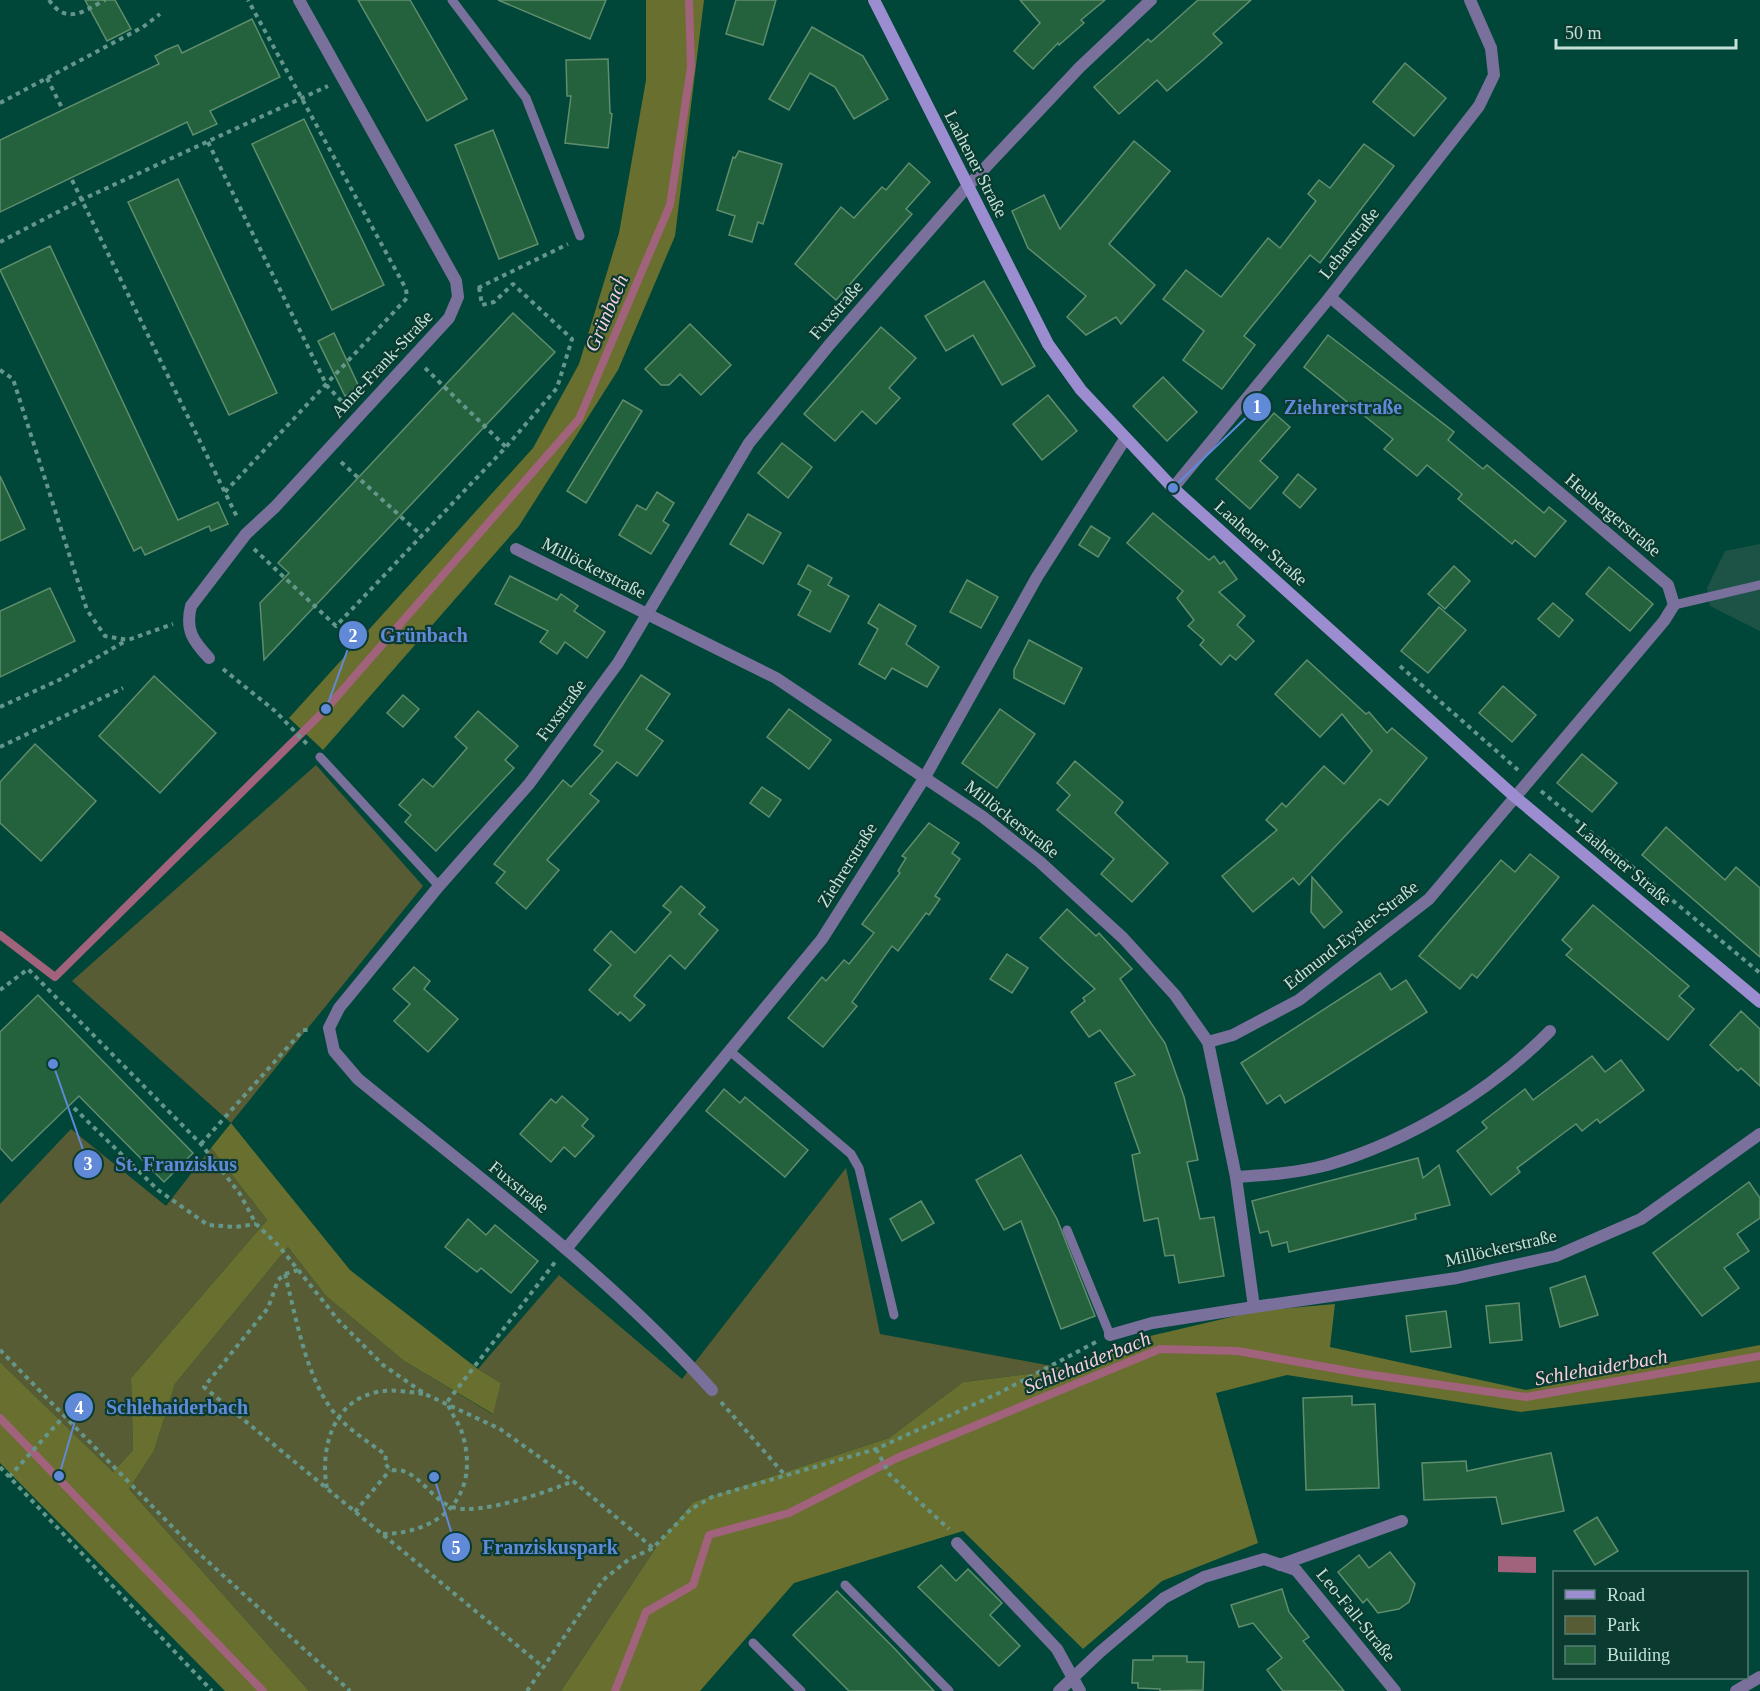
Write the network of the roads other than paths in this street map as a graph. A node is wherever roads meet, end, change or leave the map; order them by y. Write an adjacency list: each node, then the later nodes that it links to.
1 (299, 0): 15 (street, Anne-Frank-Straße)
2 (452, 0): 7 (lane)
3 (874, 0): 6 (street, Laahener Straße)
4 (1151, 0): 6 (street, Fuxstraße)
5 (1470, 0): 8 (street, Leharstraße)
6 (967, 187): 9 (street, Laahener Straße); 14 (street, Fuxstraße)
7 (580, 236)
8 (1330, 297): 10 (street, Leharstraße); 13 (street, Heubergerstraße)
9 (1125, 439): 10 (street, Laahener Straße); 17 (street, Ziehrerstraße)
10 (1173, 488): 18 (street, Laahener Straße)
11 (516, 549): 14 (street, Millöckerstraße)
12 (1760, 585): 13 (lane)
13 (1674, 605): 18 (street)
14 (646, 614): 17 (street, Millöckerstraße); 19 (street, Fuxstraße)
15 (210, 658)
16 (320, 757): 19 (lane)
17 (925, 777): 22 (street, Millöckerstraße); 23 (street, Ziehrerstraße)
18 (1514, 796): 20 (street, Laahener Straße); 22 (street, Edmund-Eysler-Straße)
19 (439, 886): 27 (street, Fuxstraße)
20 (1760, 1002)
21 (1550, 1031): 25 (street)
22 (1208, 1042): 25 (street, Millöckerstraße)
23 (731, 1052): 27 (street, Ziehrerstraße); 29 (lane)
24 (1760, 1134): 28 (street, Millöckerstraße)
25 (1236, 1177): 28 (street, Millöckerstraße)
26 (1067, 1230): 30 (lane)
27 (566, 1249): 31 (street, Fuxstraße)
28 (1254, 1307): 30 (street, Millöckerstraße)
29 (894, 1315)
30 (1110, 1335)
31 (711, 1390)
32 (1402, 1521): 34 (street)
33 (957, 1543): 38 (street)
34 (1280, 1565): 38 (street, Leo-Fall-Straße); 43 (street, Leo-Fall-Straße)
35 (845, 1585): 40 (lane)
36 (753, 1642): 39 (lane)
37 (1760, 1677): 44 (street)
38 (1073, 1678): 41 (street, Leo-Fall-Straße); 42 (street)
39 (801, 1691)
40 (949, 1691)
41 (1059, 1691)
42 (1080, 1691)
43 (1395, 1691)
44 (1736, 1691)

